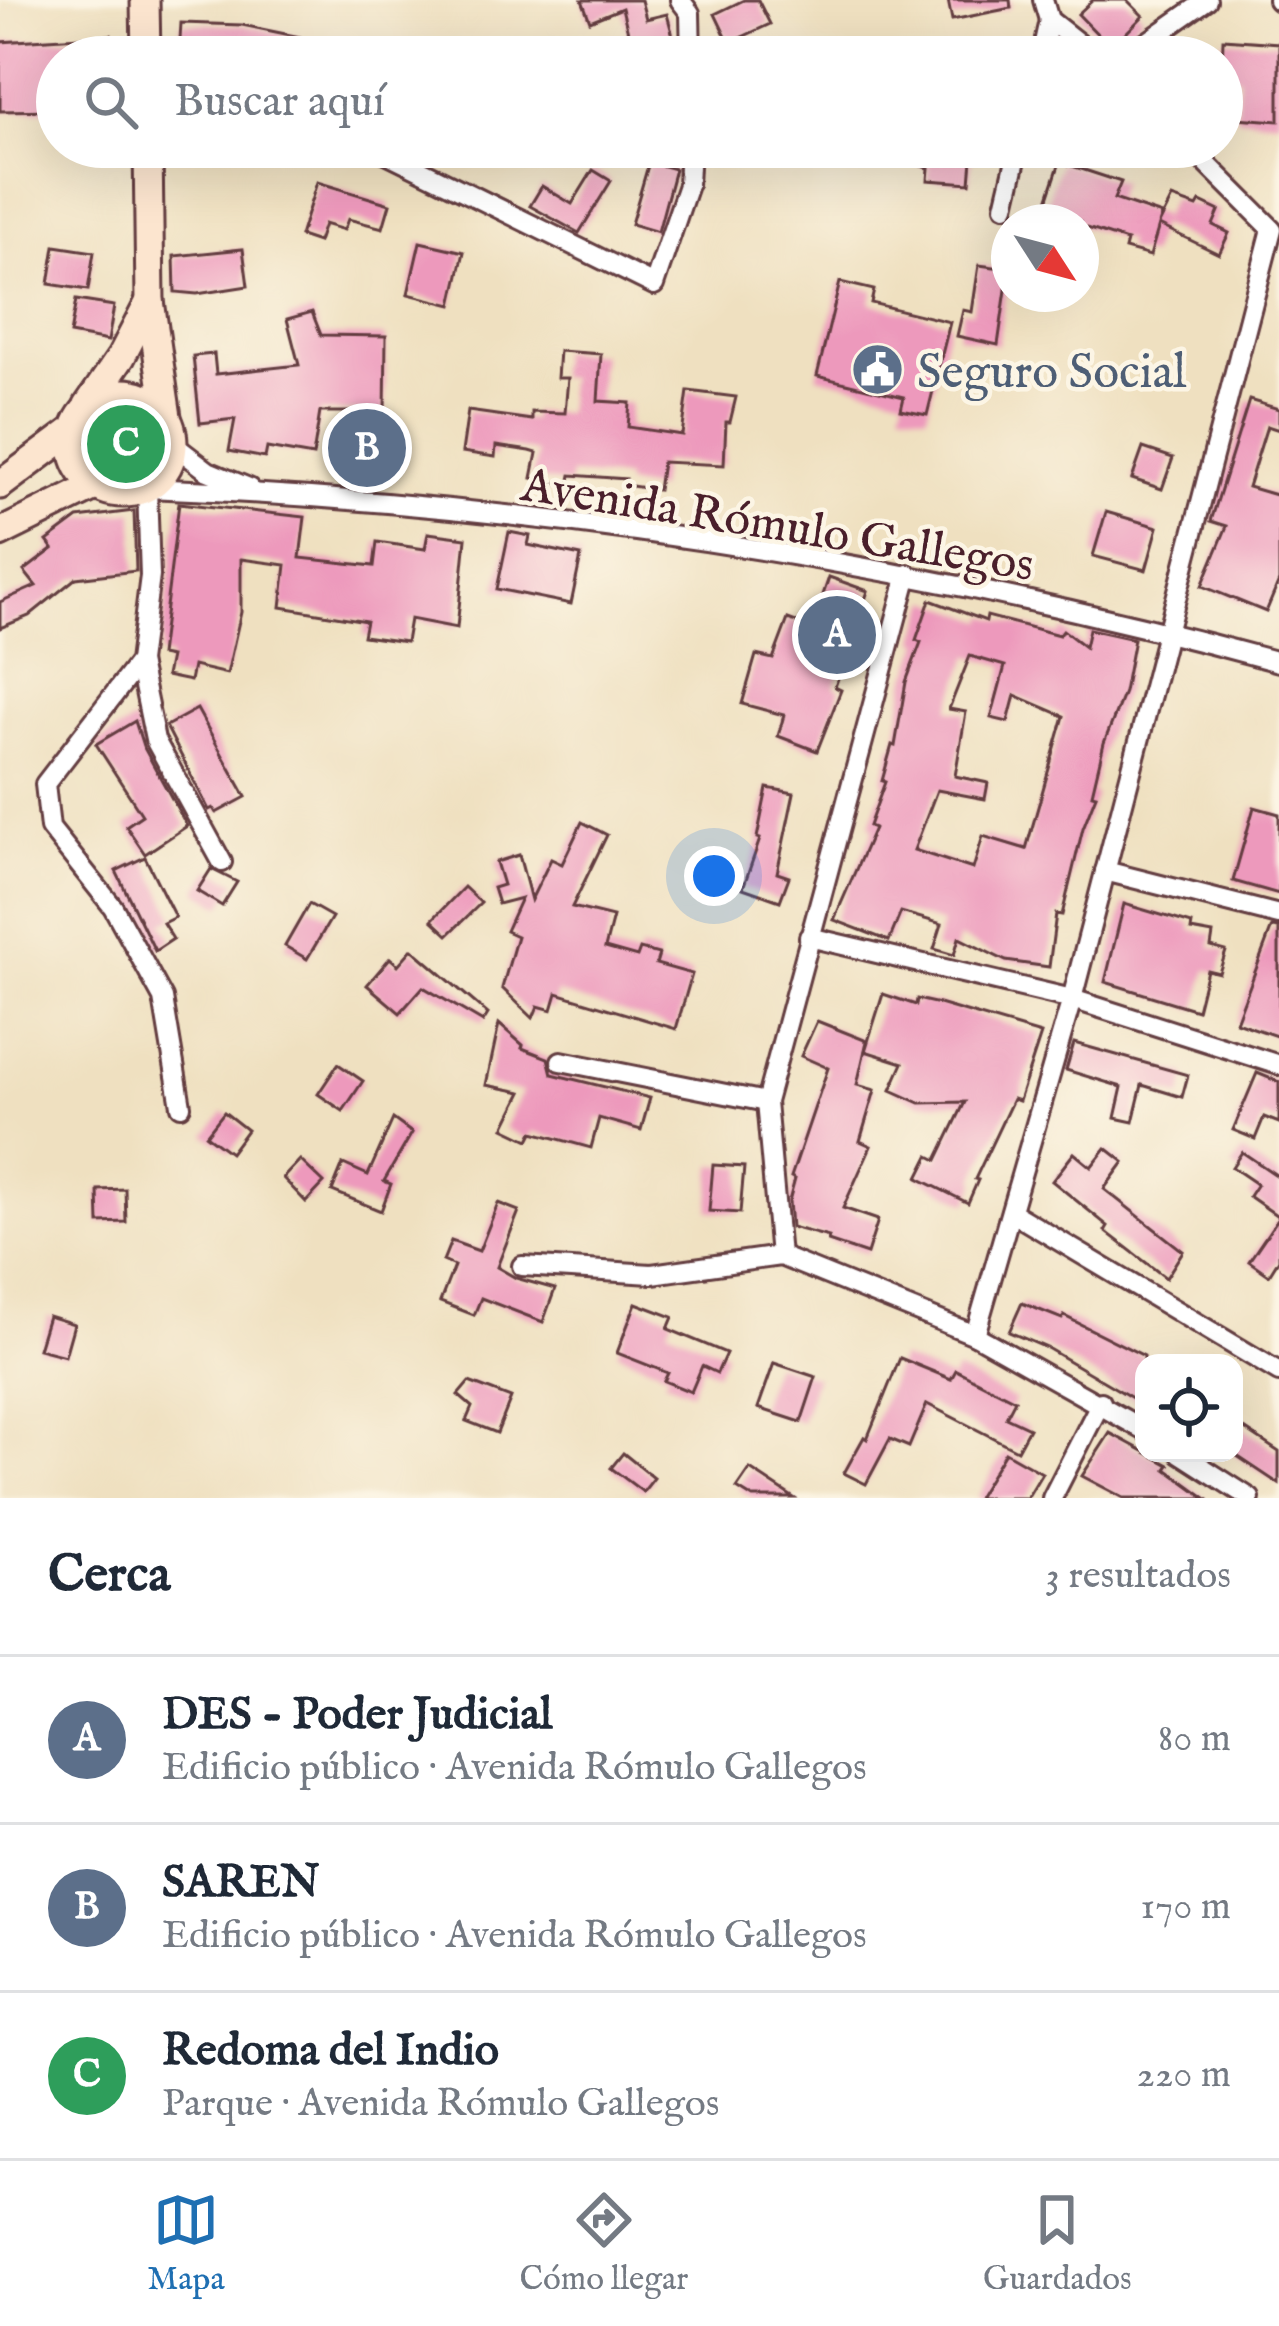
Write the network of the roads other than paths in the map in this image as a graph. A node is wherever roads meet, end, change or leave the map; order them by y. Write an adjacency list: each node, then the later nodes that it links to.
1 (145, 0): 6 (main road)
2 (680, 0): 7 (street)
3 (1043, 0): 5 (street)
4 (1207, 0): 10 (street)
5 (1049, 20): 8 (street); 9 (street)
6 (146, 36)
7 (691, 36)
8 (1046, 36)
9 (1069, 36)
10 (1156, 36)
11 (148, 168): 18 (main road)
12 (417, 168): 13 (street)
13 (689, 168)
14 (1014, 168): 16 (street)
15 (1211, 168): 17 (street)
16 (1005, 204)
17 (1273, 255): 28 (street)
18 (151, 301): 19 (main road); 20 (main road)
19 (166, 417): 20 (main road); 21 (main road)
20 (79, 421): 22 (main road); 23 (main road)
21 (174, 445): 24 (main road); 25 (street, Avenida Rómulo Gallegos)
22 (0, 485)
23 (95, 486): 24 (main road); 26 (main road)
24 (146, 488): 25 (street, Avenida Rómulo Gallegos); 29 (street)
25 (259, 493): 27 (street, Avenida Rómulo Gallegos)
26 (0, 533)
27 (908, 574): 28 (street, Avenida Rómulo Gallegos); 34 (street)
28 (1170, 632): 30 (street, Avenida Rómulo Gallegos); 32 (street)
29 (140, 662): 31 (street); 39 (street)
30 (1279, 662)
31 (222, 862)
32 (1105, 872): 33 (street); 35 (street)
33 (1279, 915)
34 (809, 937): 35 (street); 38 (street)
35 (1072, 999): 37 (street); 40 (street)
36 (561, 1061): 38 (street)
37 (1279, 1065)
38 (766, 1102): 41 (street)
39 (181, 1106)
40 (1011, 1212): 43 (street); 44 (street)
41 (780, 1256): 42 (street); 43 (street)
42 (522, 1266)
43 (975, 1335): 45 (street)
44 (1279, 1372)
45 (1101, 1402): 46 (street); 48 (street)
46 (1135, 1424)
47 (1194, 1462): 49 (street)
48 (1052, 1498)
49 (1250, 1498)

